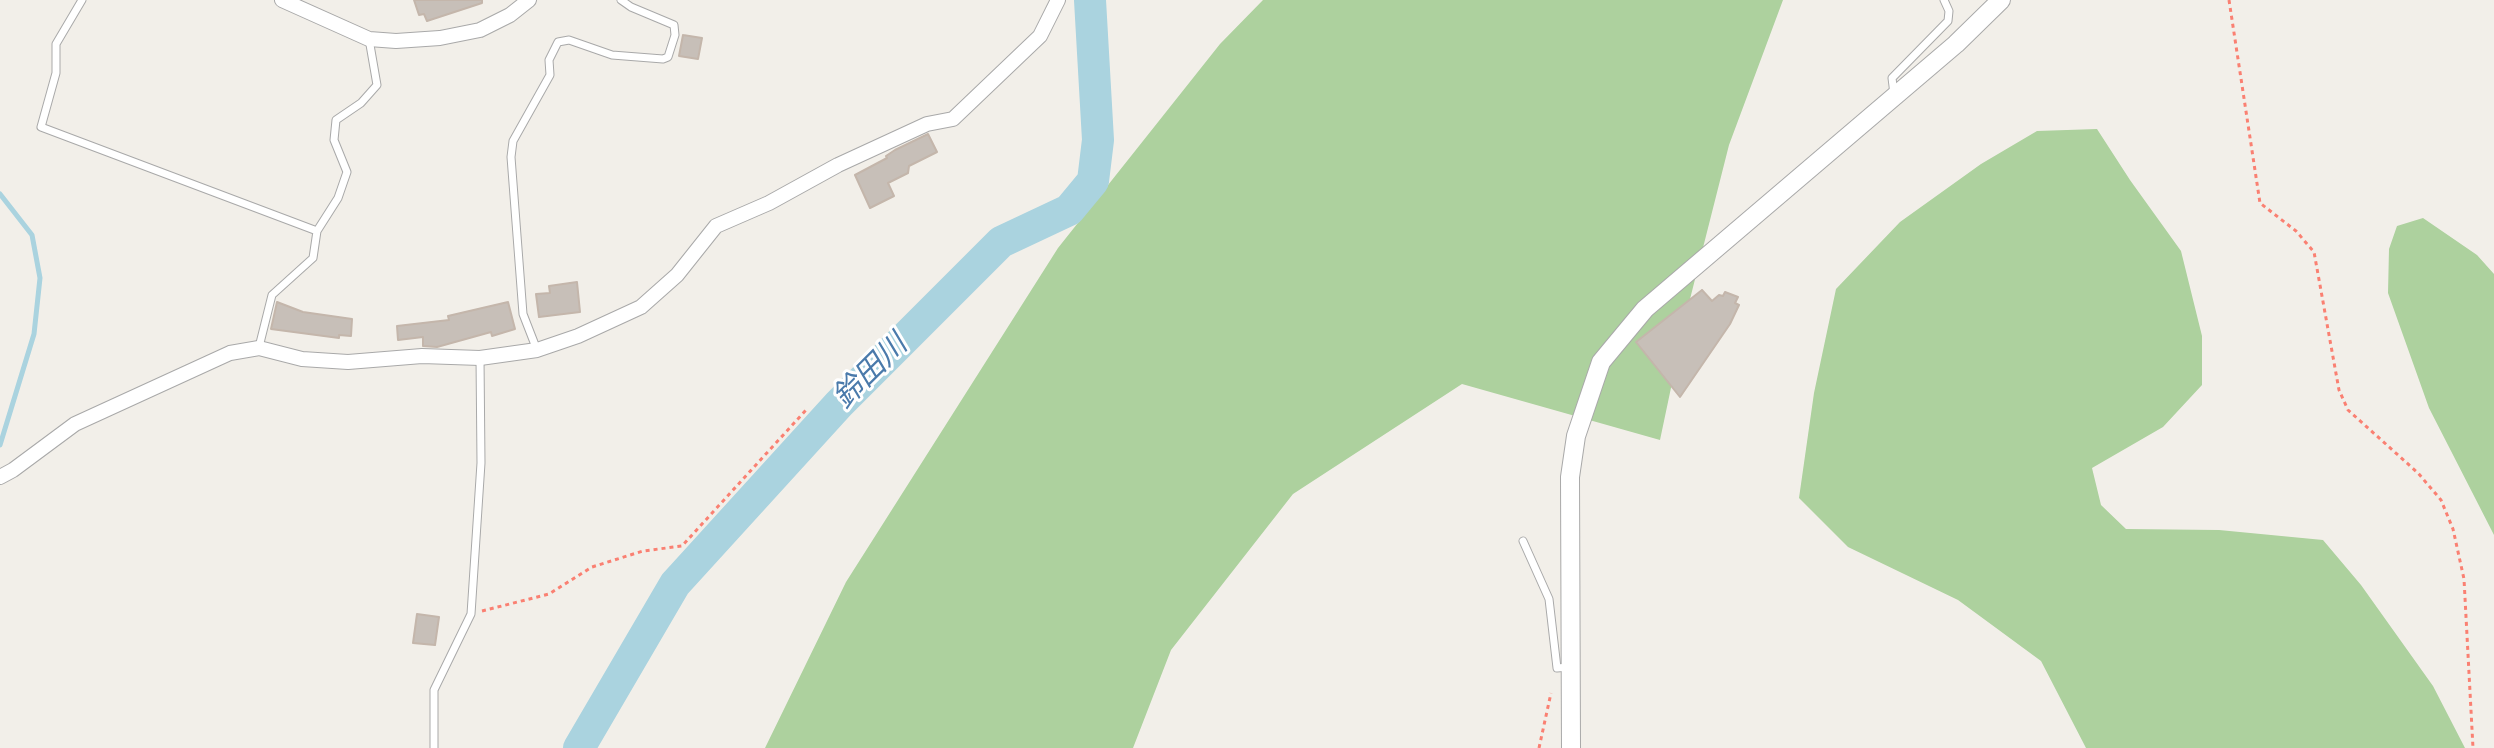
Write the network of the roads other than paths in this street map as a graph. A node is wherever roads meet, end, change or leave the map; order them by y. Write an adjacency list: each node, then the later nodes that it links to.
1 (82, 0): 10 (lane)
2 (282, 0): 8 (street)
3 (529, 0): 8 (street)
4 (621, 0): 12 (lane)
5 (1058, 0): 12 (street)
6 (1944, 0): 9 (lane)
7 (2001, 0): 9 (street)
8 (369, 39): 10 (lane)
9 (1894, 96): 16 (street)
10 (317, 231): 11 (lane)
11 (259, 348): 13 (street); 14 (street)
12 (537, 350): 13 (street)
13 (480, 358): 17 (lane)
14 (0, 477)
15 (1523, 541): 16 (lane)
16 (1564, 668): 18 (street)
17 (434, 748)
18 (1571, 748)

